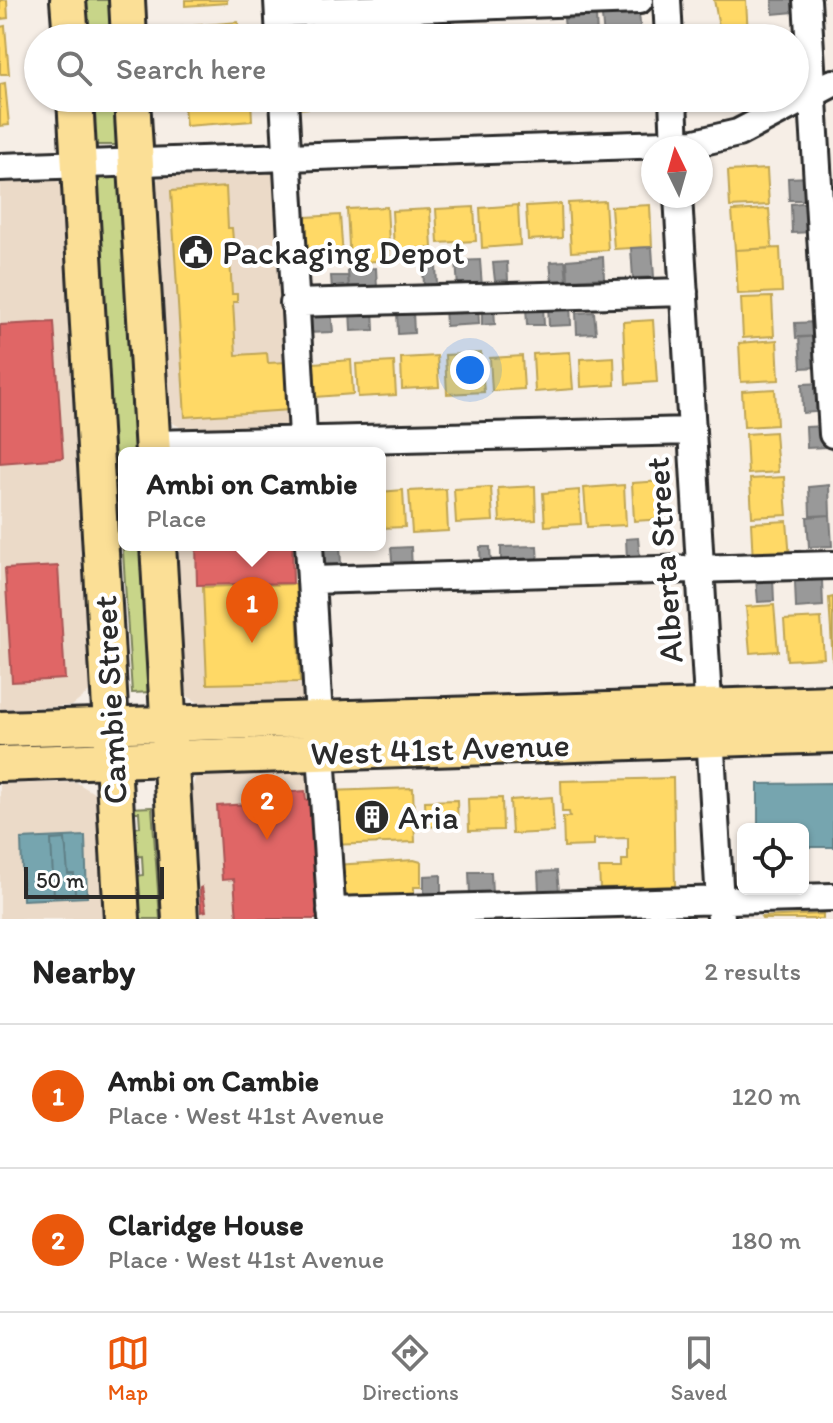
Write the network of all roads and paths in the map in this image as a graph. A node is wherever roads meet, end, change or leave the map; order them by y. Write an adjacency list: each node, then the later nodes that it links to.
1 (68, 0): 7 (main road)
2 (127, 0): 8 (main road)
3 (639, 0): 6 (street)
4 (667, 0): 9 (street)
5 (807, 0): 10 (street)
6 (279, 17)
7 (70, 24)
8 (128, 24)
9 (668, 24)
10 (823, 90): 27 (street)
11 (76, 112): 21 (main road, Cambie Street)
12 (133, 112): 20 (main road)
13 (285, 112): 19 (street)
14 (674, 112): 16 (street)
15 (780, 112): 17 (street)
16 (675, 136)
17 (713, 139)
18 (641, 148): 19 (street)
19 (288, 158): 20 (street); 25 (street)
20 (136, 161): 21 (street); 29 (main road)
21 (79, 164): 22 (street); 40 (main road, Cambie Street)
22 (0, 167)
23 (679, 208): 24 (street, Alberta Street)
24 (684, 292): 25 (street); 26 (street, Alberta Street)
25 (294, 303): 28 (street)
26 (692, 431): 28 (street); 34 (street, Alberta Street)
27 (833, 434)
28 (303, 446): 30 (street)
29 (153, 447)
30 (228, 447)
31 (158, 551): 39 (main road, Cambie Street)
32 (309, 551): 35 (street)
33 (833, 565): 34 (street)
34 (702, 568): 35 (street); 37 (street, Alberta Street)
35 (311, 580): 38 (street)
36 (833, 703): 37 (main road, West 41st Avenue)
37 (709, 706): 38 (main road, West 41st Avenue); 43 (street, Alberta Street)
38 (319, 718): 39 (main road, West 41st Avenue)
39 (169, 723): 40 (main road, West 41st Avenue); 45 (main road, Cambie Street)
40 (111, 726): 41 (main road, West 41st Avenue); 46 (main road, Cambie Street)
41 (0, 729)
42 (833, 735): 43 (main road, West 41st Avenue)
43 (711, 740): 44 (main road, West 41st Avenue); 49 (street, Alberta Street)
44 (321, 753): 45 (main road, West 41st Avenue); 50 (street)
45 (171, 758): 46 (main road, West 41st Avenue); 52 (main road, Cambie Street)
46 (113, 760): 47 (main road, West 41st Avenue); 51 (main road, Cambie Street)
47 (0, 764)
48 (833, 897): 49 (street)
49 (721, 910): 50 (street)
50 (332, 915)
51 (122, 919)
52 (180, 919)

